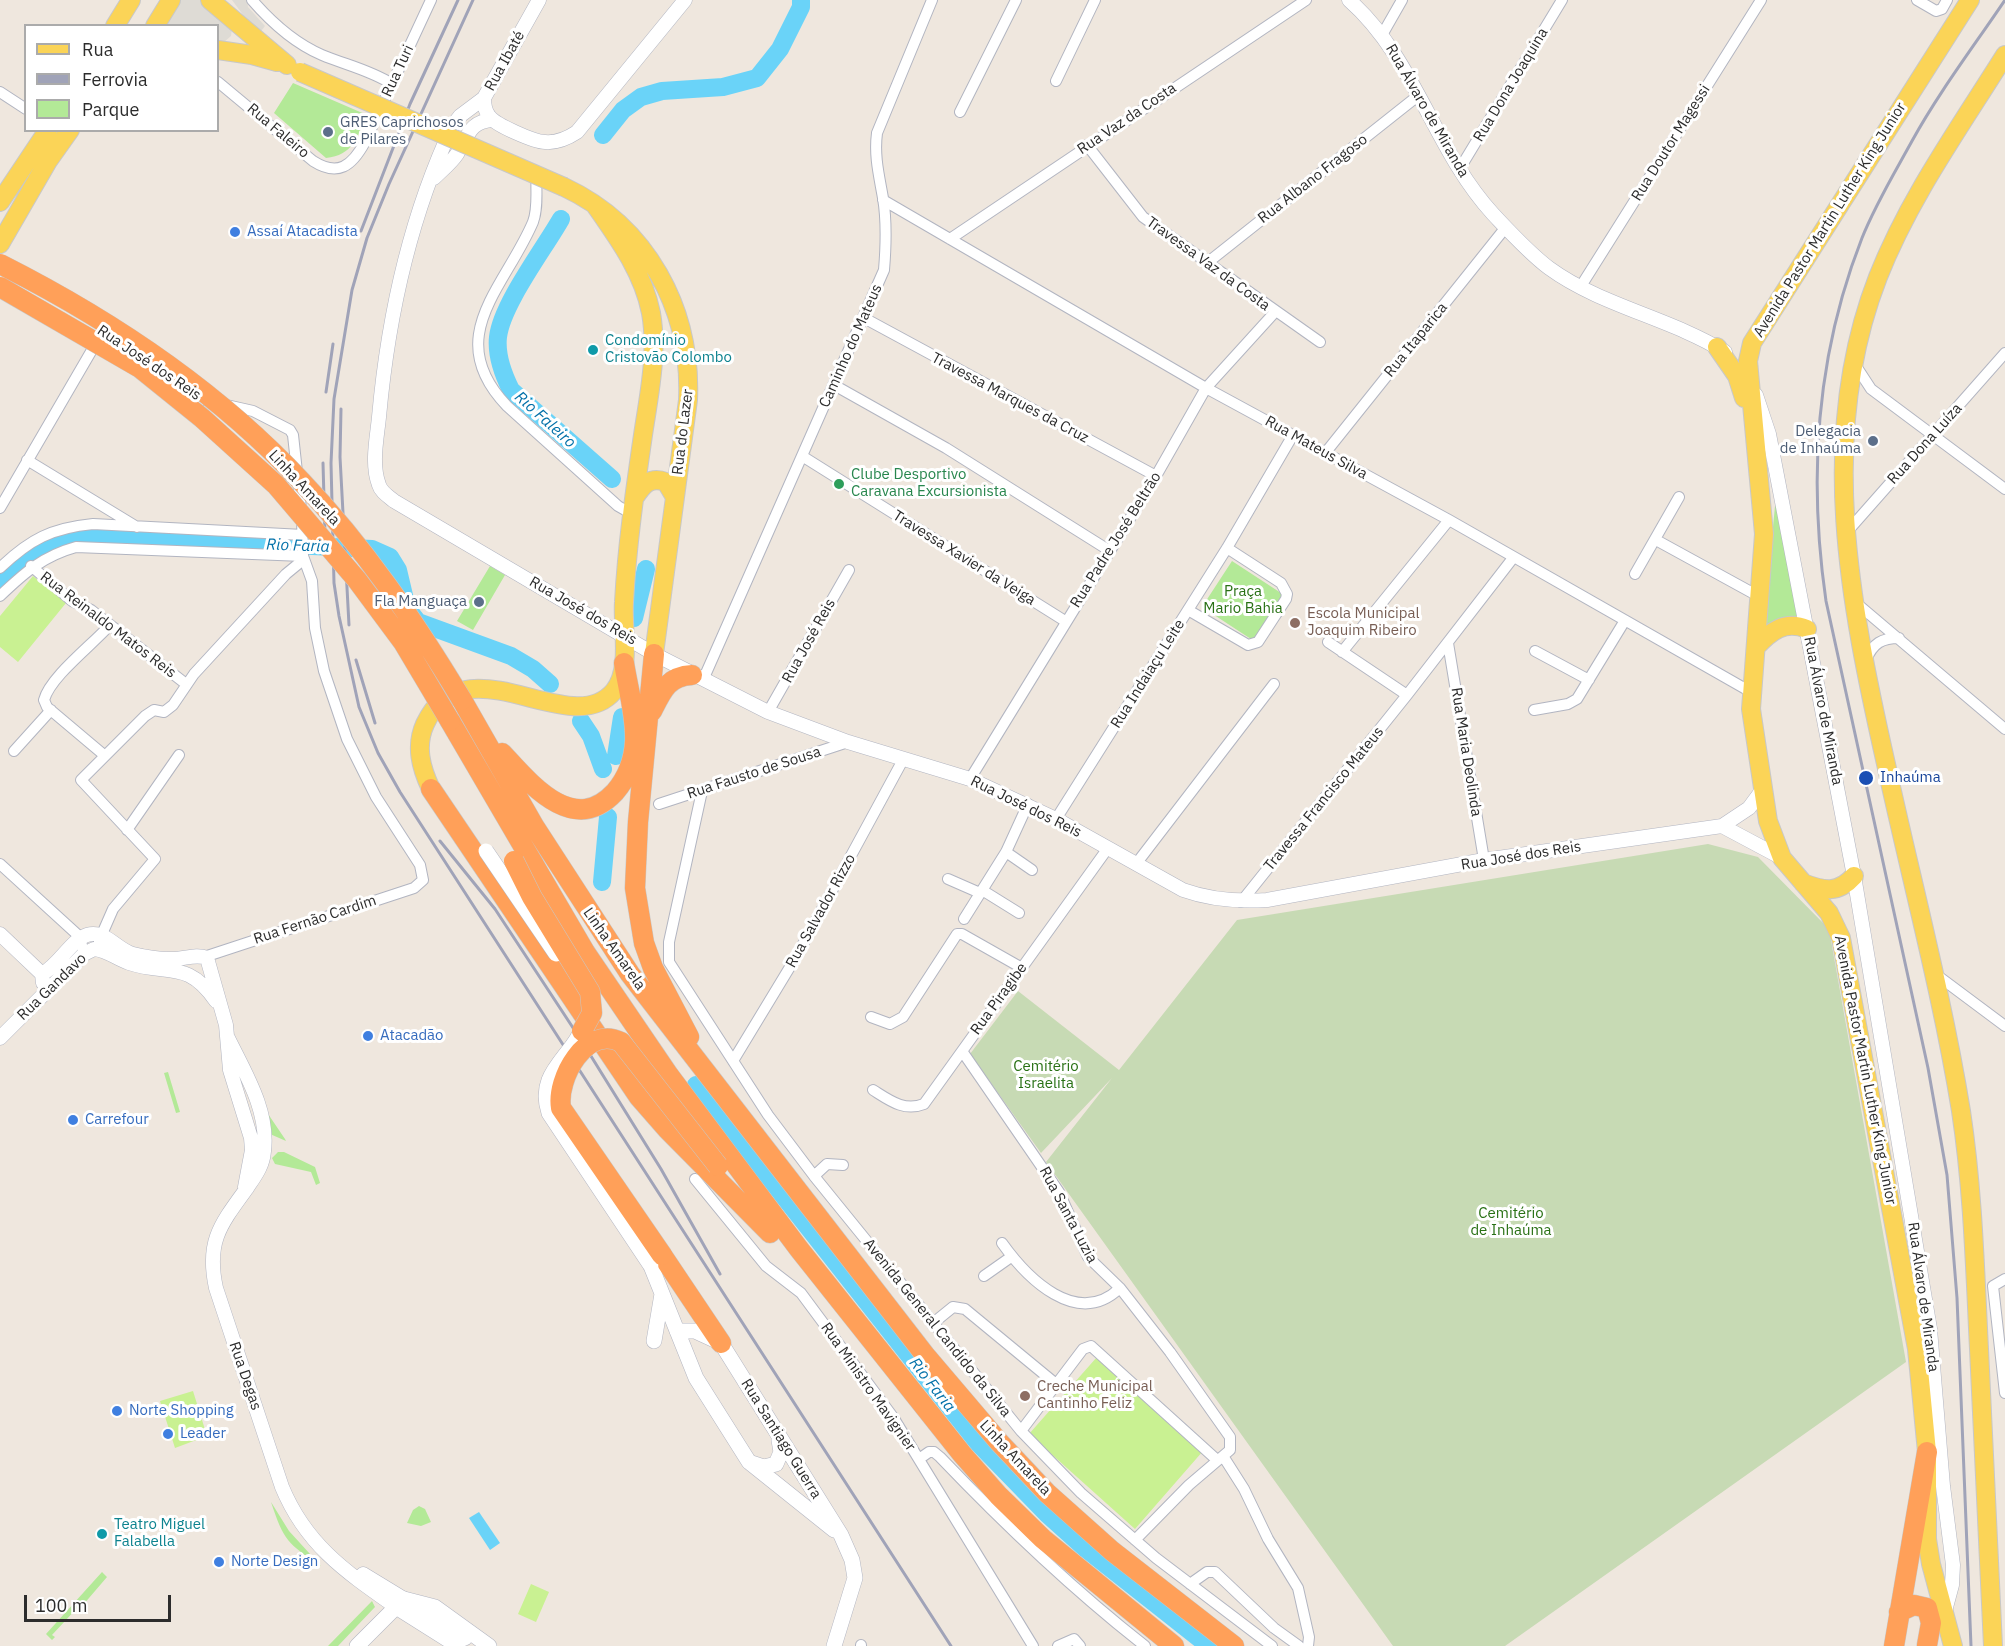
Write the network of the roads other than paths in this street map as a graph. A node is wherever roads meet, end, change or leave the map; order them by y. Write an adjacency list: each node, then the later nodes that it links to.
1 (130, 0): 21 (main road)
2 (171, 0): 22 (main road)
3 (210, 0): 20 (main road)
4 (223, 0): 20 (main road)
5 (252, 0): 29 (street)
6 (431, 0): 29 (street, Rua Turi)
7 (539, 0): 32 (street, Rua Ibaté)
8 (685, 0): 35 (street)
9 (932, 0): 43 (street, Caminho do Mateus)
10 (1016, 0): 34 (street)
11 (1095, 0): 27 (street)
12 (1306, 0): 38 (street, Rua Vaz da Costa)
13 (1349, 0): 23 (street, Rua Álvaro de Miranda)
14 (1402, 0): 23 (street)
15 (1562, 0): 41 (street, Rua Dona Joaquina)
16 (1761, 0): 53 (street, Rua Doutor Magessi)
17 (1917, 0): 19 (street)
18 (1970, 0): 58 (main road, Avenida Pastor Martin Luther King Junior)
19 (1946, 3)
20 (237, 23): 24 (main road); 26 (main road)
21 (116, 24)
22 (156, 24)
23 (1382, 35): 31 (street, Rua Álvaro de Miranda)
24 (219, 50): 26 (main road)
25 (2005, 55): 61 (main road)
26 (294, 68): 45 (main road, Rua do Lazer, bridge)
27 (1056, 81)
28 (219, 83): 40 (street, Rua Faleiro)
29 (392, 84): 40 (street, Rua Turi)
30 (0, 92): 33 (street)
31 (1419, 95): 41 (street, Rua Álvaro de Miranda); 49 (street, Rua Albano Fragoso)
32 (484, 98): 35 (street); 42 (street, Rua Ibaté)
33 (24, 108)
34 (960, 112)
35 (492, 120): 42 (street)
36 (47, 132): 44 (main road)
37 (69, 132): 48 (main road)
38 (1087, 145): 47 (street, Rua Vaz da Costa); 49 (street, Travessa Vaz da Costa)
39 (538, 166): 76 (street)
40 (342, 169)
41 (1460, 171): 46 (street, Rua Álvaro de Miranda)
42 (432, 179): 72 (street, Rua Ibaté)
43 (884, 200): 47 (street, Rua Mateus Silva); 55 (street, Caminho do Mateus)
44 (0, 202)
45 (595, 205): 74 (main road, Rua do Lazer); 76 (main road, Rua do Lazer)
46 (1506, 227): 53 (street, Rua Álvaro de Miranda); 68 (street, Rua Itaparica)
47 (950, 239): 64 (street, Rua Mateus Silva)
48 (1, 243): 52 (street)
49 (1207, 263): 54 (street, Travessa Vaz da Costa)
50 (0, 264): 120 (highway, Linha Amarela, bridge)
51 (0, 272): 52 (street, Rua José dos Reis)
52 (9, 284): 56 (street, Rua José dos Reis); 126 (highway, Linha Amarela, bridge)
53 (1581, 286): 59 (street, Rua Álvaro de Miranda)
54 (1275, 312): 57 (street, Travessa Vaz da Costa); 64 (street, Rua Padre José Beltrão)
55 (864, 318): 63 (street, Caminho do Mateus); 71 (street, Travessa Marques da Cruz)
56 (103, 331): 70 (street); 82 (street, Rua José dos Reis)
57 (1320, 342)
58 (1752, 344): 59 (main road); 62 (main road, Avenida Pastor Martin Luther King Junior)
59 (1717, 347): 62 (street, Rua Álvaro de Miranda); 65 (main road)
60 (2005, 353): 67 (street, Rua Dona Luíza)
61 (1854, 363): 67 (street); 80 (main road)
62 (1748, 372): 65 (main road, Avenida Pastor Martin Luther King Junior); 98 (street, Rua Álvaro de Miranda)
63 (834, 385): 69 (street, Caminho do Mateus); 84 (street)
64 (1206, 388): 66 (street, Rua Mateus Silva); 71 (street, Rua Padre José Beltrão)
65 (1754, 428): 91 (main road, Avenida Pastor Martin Luther King Junior)
66 (1293, 435): 68 (street, Rua Mateus Silva); 83 (street, Rua Indaiaçu Leite)
67 (1933, 435): 73 (street); 80 (street, Rua Dona Luíza)
68 (1326, 452): 78 (street, Rua Mateus Silva)
69 (802, 456): 94 (street, Travessa Xavier da Veiga); 109 (street, Caminho do Mateus)
70 (27, 460): 77 (street); 79 (street)
71 (1156, 476): 84 (street, Rua Padre José Beltrão)
72 (380, 488): 99 (street, Rua José dos Reis)
73 (2005, 489)
74 (675, 497): 76 (main road); 96 (main road, Rua do Lazer)
75 (1679, 497): 81 (street)
76 (633, 506): 99 (main road, Rua do Lazer)
77 (0, 508)
78 (1449, 520): 85 (street, Rua Mateus Silva); 104 (street)
79 (138, 527): 82 (street); 87 (street)
80 (1845, 534): 92 (main road)
81 (1656, 540): 89 (street); 91 (street)
82 (303, 548): 86 (street); 111 (street); 154 (street, Rua Fernão Cardim)
83 (1227, 548): 93 (street, Rua Indaiaçu Leite); 93 (street)
84 (1110, 551): 94 (street, Rua Padre José Beltrão)
85 (1513, 558): 95 (street, Rua Mateus Silva); 102 (street, Travessa Francisco Mateus)
86 (31, 566): 90 (street); 97 (street, Rua Reinaldo Matos Reis)
87 (0, 568)
88 (849, 570): 117 (street, Rua José Reis)
89 (1635, 574)
90 (0, 596)
91 (1760, 597): 103 (main road, Avenida Pastor Martin Luther King Junior)
92 (1853, 600): 100 (street); 108 (main road)
93 (1188, 610): 133 (street, Rua Indaiaçu Leite)
94 (1065, 621): 127 (street, Rua Padre José Beltrão)
95 (1624, 622): 110 (street); 113 (street, Rua Mateus Silva)
96 (657, 624): 99 (main road); 106 (main road, Rua do Lazer)
97 (109, 626): 111 (street, Rua Reinaldo Matos Reis); 115 (street)
98 (1807, 629): 103 (main road); 143 (street, Rua Álvaro de Miranda)
99 (623, 633): 106 (street, Rua José dos Reis); 107 (main road, Rua do Lazer)
100 (1899, 638): 108 (street); 119 (street)
101 (1328, 642): 104 (street)
102 (1448, 643): 114 (street, Travessa Francisco Mateus); 139 (street, Rua Maria Deolinda)
103 (1756, 647): 113 (main road, Avenida Pastor Martin Luther King Junior)
104 (1342, 651): 114 (street)
105 (1535, 651): 110 (street)
106 (654, 654): 109 (street, Rua José dos Reis); 118 (highway)
107 (624, 663): 120 (highway); 128 (main road)
108 (1864, 665): 157 (main road)
109 (698, 677): 117 (street, Rua José dos Reis); 118 (highway)
110 (1588, 680): 116 (street)
111 (186, 684): 123 (street)
112 (1275, 684): 141 (street)
113 (1751, 692): 129 (main road, Avenida Pastor Martin Luther King Junior)
114 (1407, 695): 147 (street, Travessa Francisco Mateus)
115 (51, 710): 122 (street); 123 (street)
116 (1534, 710)
117 (768, 712): 121 (street, Rua José dos Reis)
118 (648, 718): 169 (highway)
119 (2005, 729)
120 (482, 733): 169 (highway, Linha Amarela)
121 (848, 742): 125 (street, Rua José dos Reis); 130 (street, Rua Fausto de Sousa)
122 (14, 751)
123 (104, 755): 135 (street)
124 (179, 755): 135 (street)
125 (904, 758): 127 (street, Rua José dos Reis); 167 (street, Rua Salvador Rizzo)
126 (479, 771): 163 (highway, bridge); 188 (highway, Linha Amarela)
127 (970, 779): 132 (street, Rua José dos Reis)
128 (431, 789): 163 (main road, bridge); 176 (highway)
129 (1763, 789): 134 (street, Rua José dos Reis); 138 (main road, Avenida Pastor Martin Luther King Junior)
130 (702, 791): 131 (street, Rua Fausto de Sousa); 167 (street, Avenida General Candido da Silva)
131 (659, 804)
132 (1028, 804): 133 (street, Rua José dos Reis); 137 (street)
133 (1056, 819): 136 (street, Rua José dos Reis)
134 (1722, 826): 138 (street); 139 (street, Rua José dos Reis)
135 (127, 830): 151 (street, Rua Gandavo)
136 (1107, 848): 141 (street, Rua José dos Reis); 156 (street, Rua Piragibe)
137 (1006, 852): 142 (street); 146 (street)
138 (1782, 858): 145 (main road, Avenida Pastor Martin Luther King Junior)
139 (1484, 860): 147 (street, Rua José dos Reis)
140 (0, 864): 152 (street)
141 (1136, 864): 147 (street, Rua José dos Reis)
142 (1032, 870)
143 (1854, 876): 145 (main road); 201 (street, Rua Álvaro de Miranda)
144 (948, 879): 146 (street)
145 (1803, 883): 193 (main road, Avenida Pastor Martin Luther King Junior)
146 (981, 891): 148 (street); 149 (street)
147 (1241, 902)
148 (1018, 913)
149 (964, 919)
150 (0, 934): 158 (street)
151 (102, 936): 152 (street, Rua Gandavo); 153 (street, Rua Gandavo); 155 (street)
152 (80, 937): 153 (street); 158 (street, Rua Gandavo)
153 (89, 952): 155 (street); 159 (street, Rua Gandavo)
154 (207, 962): 155 (street); 155 (street); 160 (street, Rua Degas)
155 (187, 968): 160 (street, Rua Degas)
156 (1022, 968): 161 (street); 166 (street, Rua Piragibe)
157 (1934, 973): 162 (street); 220 (main road)
158 (42, 974): 159 (street)
159 (45, 991): 164 (street, Rua Gandavo)
160 (220, 1007): 165 (street, Rua Degas)
161 (871, 1017)
162 (2005, 1026)
163 (582, 1031): 179 (main road, Rua Santiago Guerra, bridge)
164 (0, 1038)
165 (228, 1038): 168 (street, Rua Degas); 171 (street, Rua Degas)
166 (962, 1051): 170 (street, Rua Piragibe); 182 (street, Rua Santa Luzia)
167 (733, 1061): 173 (street, Avenida General Candido da Silva)
168 (233, 1077): 171 (street); 175 (street, Rua Degas)
169 (718, 1089): 214 (highway, Linha Amarela)
170 (873, 1090)
171 (264, 1135): 175 (street, Rua Degas)
172 (843, 1165): 173 (street)
173 (814, 1176): 184 (street, Avenida General Candido da Silva)
174 (695, 1179): 195 (street, Rua Ministro Mavignier)
175 (244, 1191): 200 (street, Rua Degas)
176 (770, 1233): 179 (highway, bridge); 188 (highway)
177 (1002, 1244): 178 (street)
178 (1011, 1257): 180 (street); 182 (street)
179 (657, 1261): 183 (main road, Rua Santiago Guerra); 187 (highway)
180 (984, 1276)
181 (2005, 1278): 190 (street)
182 (1119, 1288): 194 (street, Rua Santa Luzia)
183 (662, 1291): 185 (main road, Rua Santiago Guerra); 186 (main road)
184 (932, 1324): 189 (street); 191 (street, Avenida General Candido da Silva)
185 (677, 1331): 187 (main road); 196 (main road, Rua Santiago Guerra)
186 (654, 1341)
187 (721, 1343): 192 (main road, Rua Santiago Guerra)
188 (898, 1375): 213 (highway, Linha Amarela)
189 (1056, 1384): 191 (street); 194 (street)
190 (2005, 1393)
191 (1021, 1431): 198 (street, Avenida General Candido da Silva)
192 (777, 1433): 196 (main road); 197 (main road, Rua Santiago Guerra)
193 (1927, 1452): 201 (main road, Avenida Pastor Martin Luther King Junior); 202 (highway)
194 (1220, 1458): 198 (street); 217 (street)
195 (919, 1460): 209 (street, Rua Ministro Mavignier); 212 (street)
196 (749, 1462): 197 (main road, Rua Santiago Guerra)
197 (841, 1535): 208 (main road, Rua Santiago Guerra)
198 (1135, 1540): 199 (street, Avenida General Candido da Silva)
199 (1190, 1584): 215 (street, Avenida General Candido da Silva); 216 (street)
200 (400, 1603): 204 (main road); 205 (main road, Rua Degas); 206 (main road, Rua Degas); 207 (main road)
201 (1945, 1611): 203 (highway); 219 (main road, Avenida Pastor Martin Luther King Junior)
202 (1899, 1612): 203 (highway); 218 (highway)
203 (1927, 1645)
204 (357, 1646)
205 (458, 1646)
206 (480, 1646)
207 (489, 1646)
208 (834, 1646)
209 (1033, 1646)
210 (1058, 1646): 211 (street)
211 (1080, 1646)
212 (1145, 1646)
213 (1174, 1646)
214 (1234, 1646)
215 (1272, 1646)
216 (1299, 1646)
217 (1308, 1646)
218 (1894, 1646)
219 (1953, 1646)
220 (1993, 1646)

